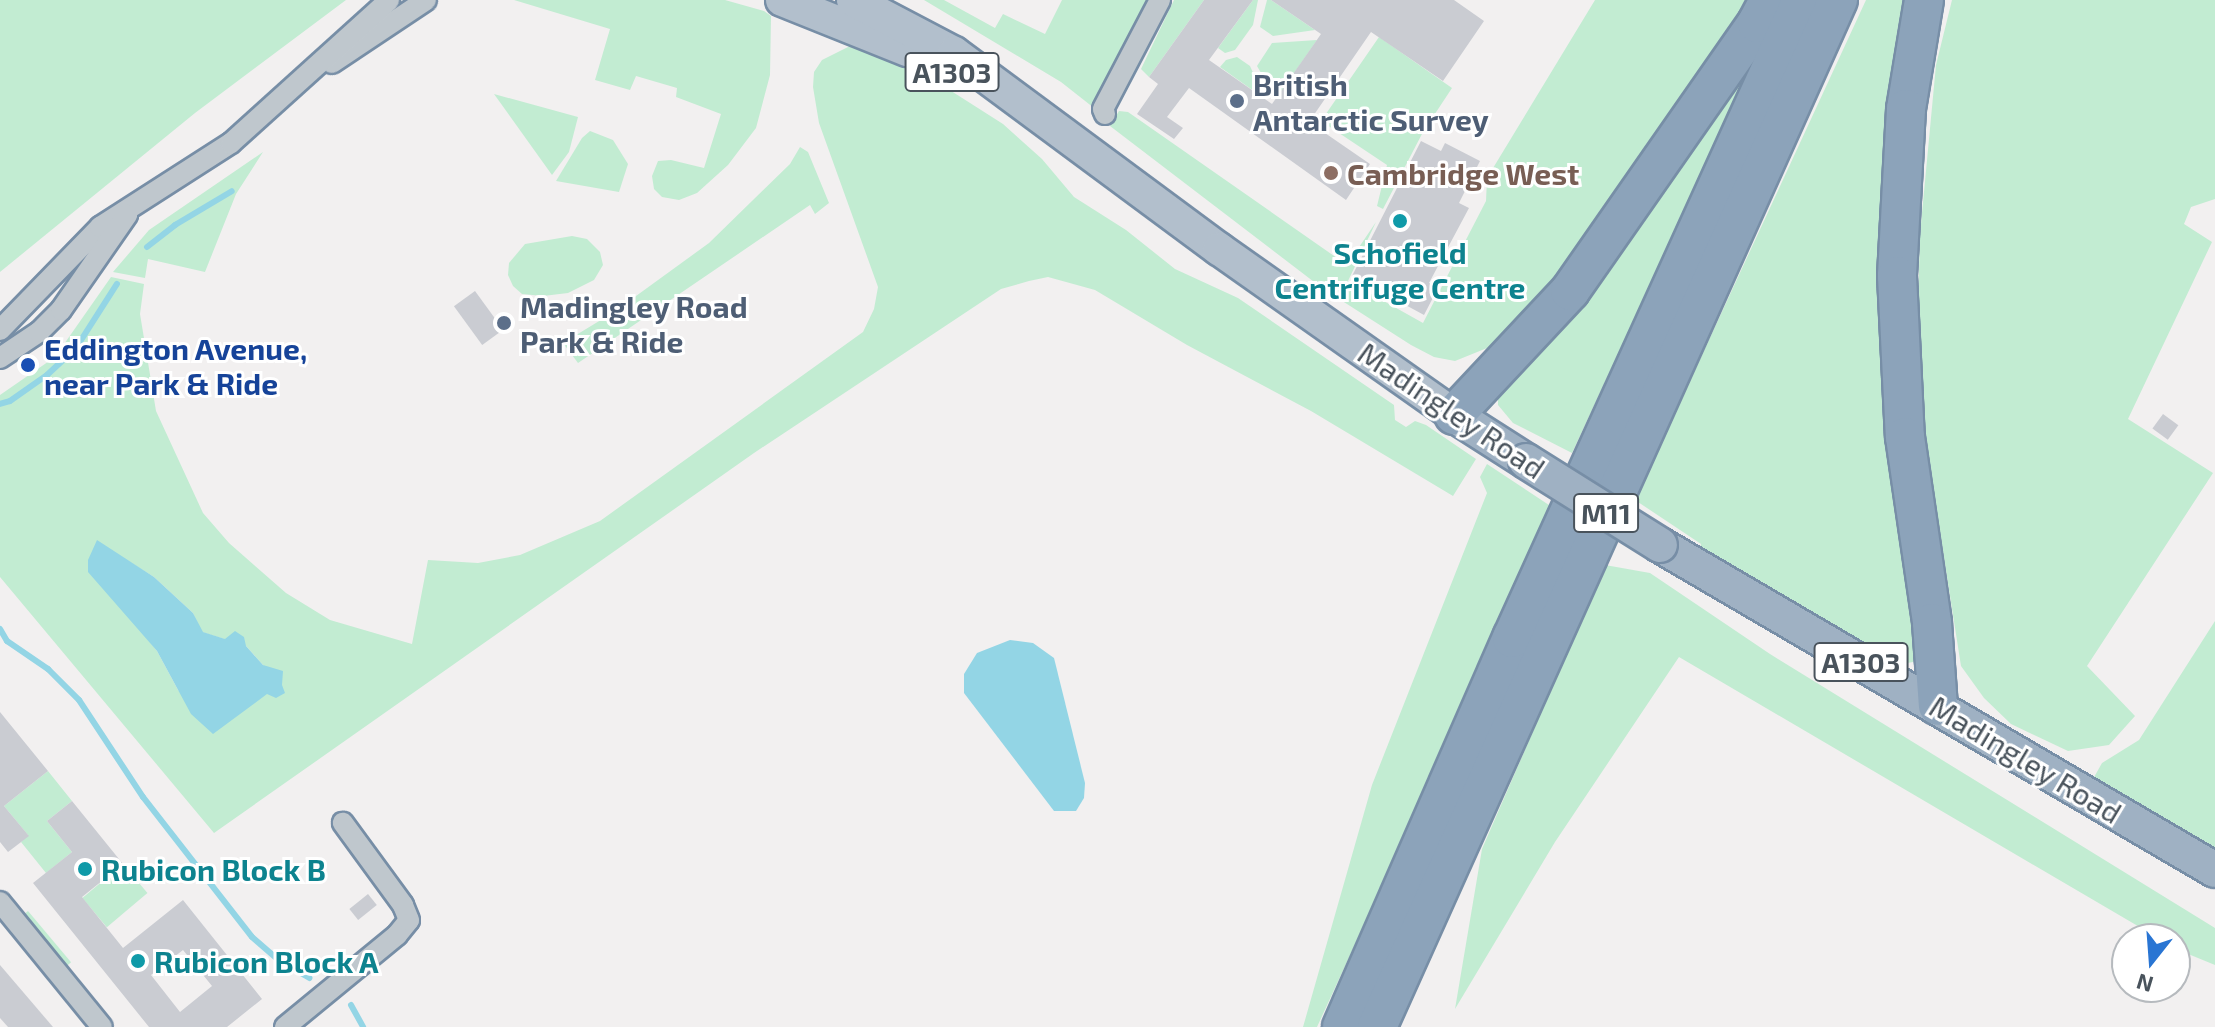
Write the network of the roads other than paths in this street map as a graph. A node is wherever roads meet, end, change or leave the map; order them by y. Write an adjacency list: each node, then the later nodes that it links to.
1 (389, 0): 10 (street)
2 (426, 0): 10 (street)
3 (782, 0): 12 (main road, Madingley Road / A1303)
4 (853, 0): 12 (main road, Madingley Road / A1303)
5 (1160, 0): 11 (street)
6 (1769, 0): 16 (highway)
7 (1802, 0): 23 (highway, M11)
8 (1838, 0): 24 (highway, M11)
9 (1924, 0): 17 (highway)
10 (295, 87): 13 (street)
11 (1105, 114)
12 (1078, 145): 16 (main road, Madingley Road / A1303)
13 (129, 212): 14 (street); 15 (street)
14 (0, 330)
15 (0, 358)
16 (1454, 415): 17 (highway, Madingley Road / A1303, bridge)
17 (1938, 706): 19 (highway, Madingley Road / A1303)
18 (343, 823): 22 (street)
19 (2215, 870)
20 (0, 902): 21 (street)
21 (102, 1027)
22 (285, 1027)
23 (1342, 1027)
24 (1377, 1027)

